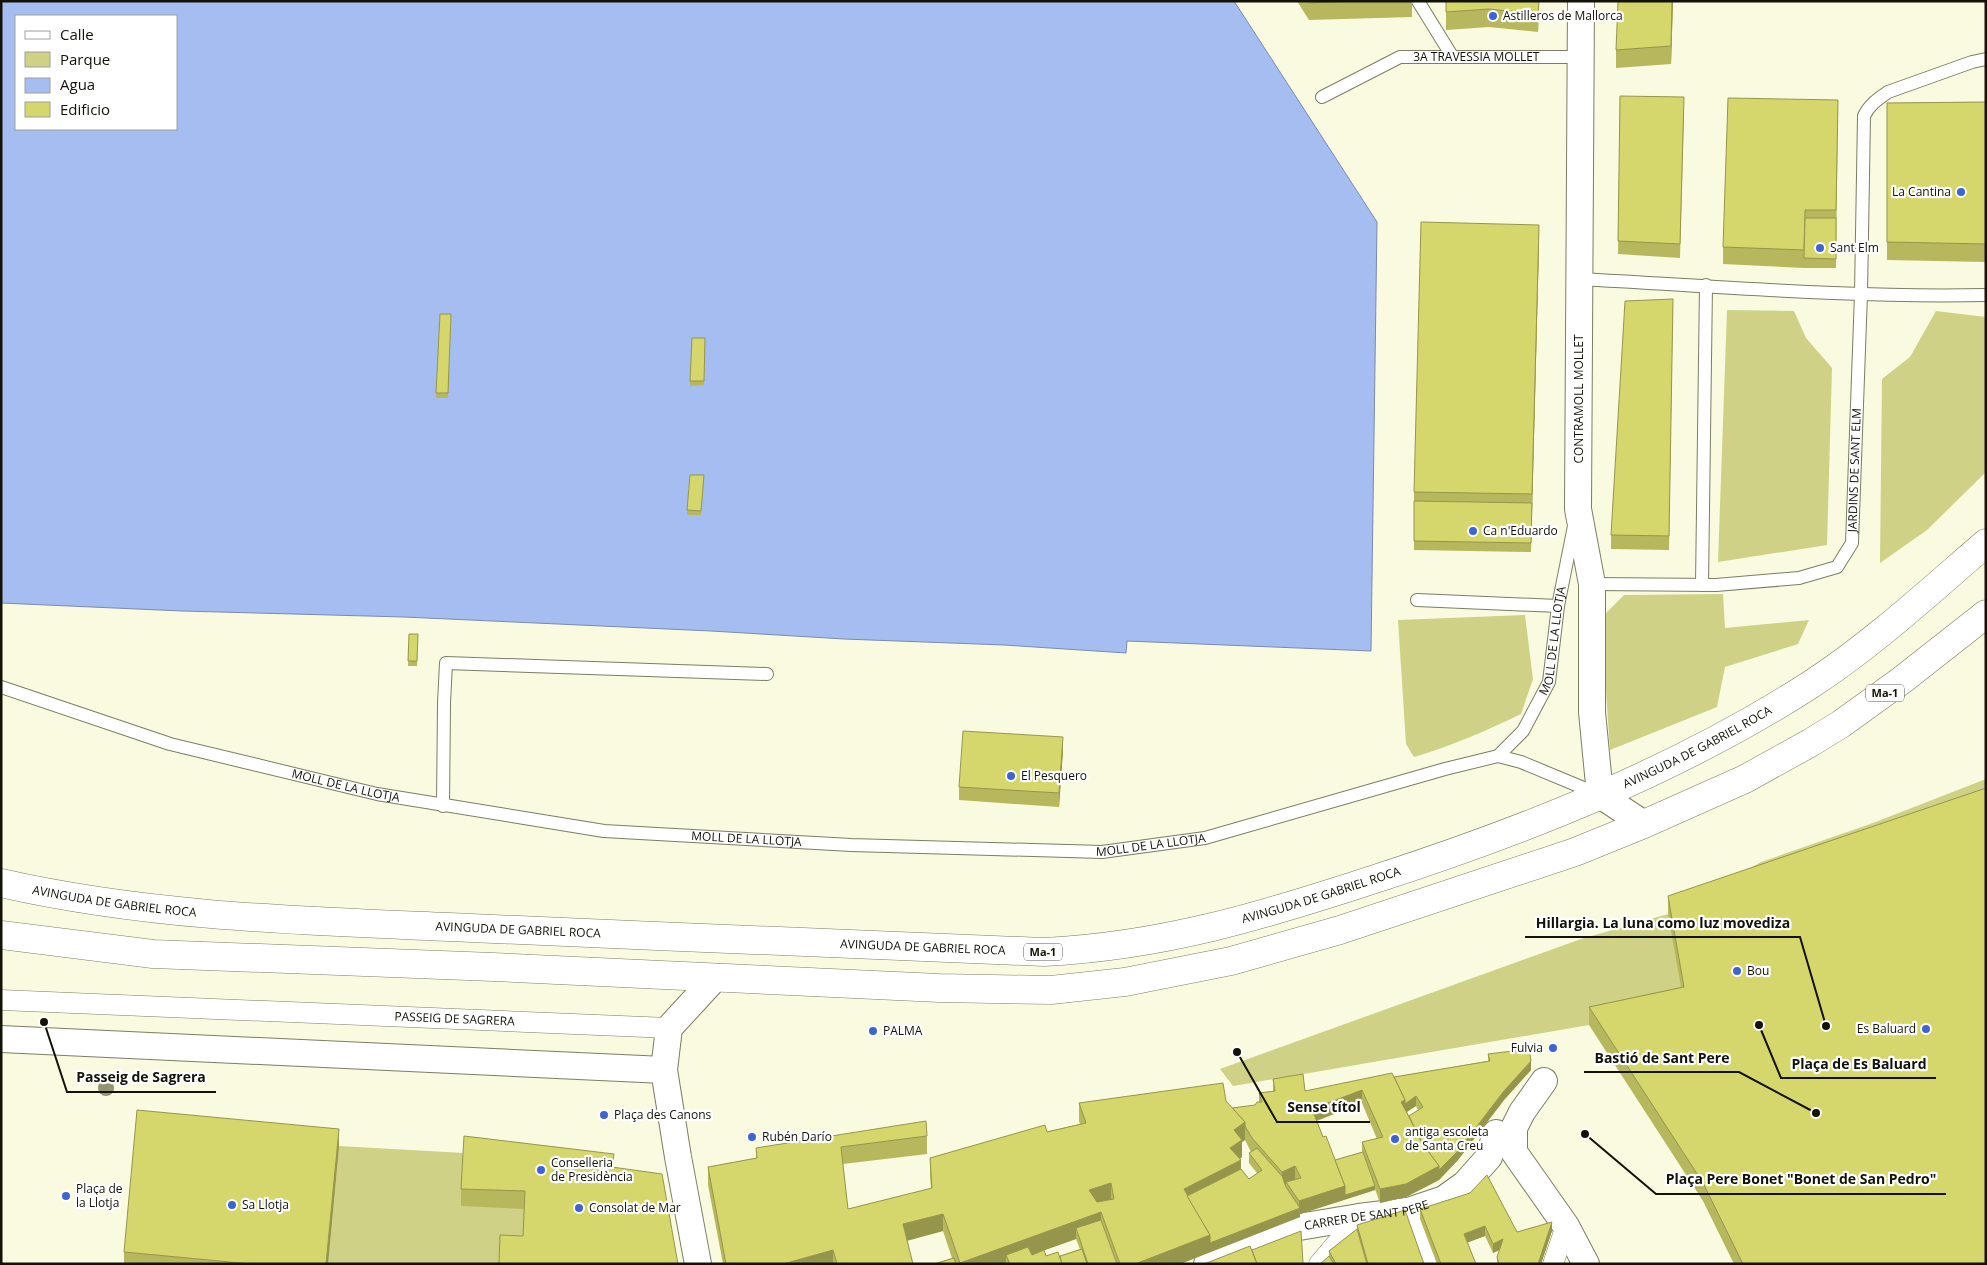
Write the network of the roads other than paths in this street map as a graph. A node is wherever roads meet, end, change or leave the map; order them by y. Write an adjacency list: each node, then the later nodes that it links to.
1 (1418, 1): 3 (lane)
2 (1581, 1): 4 (street, CONTRAMOLL MOLLET)
3 (1452, 56): 4 (lane, 3A TRAVESSIA MOLLET); 6 (lane, 3A TRAVESSIA MOLLET)
4 (1580, 57): 7 (street, CONTRAMOLL MOLLET)
5 (1986, 60): 9 (lane, JARDINS DE SANT ELM)
6 (1322, 97)
7 (1579, 279): 8 (lane); 11 (street, CONTRAMOLL MOLLET)
8 (1706, 285): 9 (lane); 14 (lane)
9 (1861, 294): 10 (lane); 14 (lane, JARDINS DE SANT ELM)
10 (1986, 295)
11 (1578, 509): 13 (street, CONTRAMOLL MOLLET); 16 (lane, MOLL DE LA LLOTJA)
12 (1986, 543): 21 (highway, AVINGUDA DE GABRIEL ROCA / Ma-1)
13 (1592, 584): 14 (lane, JARDINS DE SANT ELM); 21 (street, CONTRAMOLL MOLLET)
14 (1702, 585)
15 (1417, 600): 16 (lane)
16 (1558, 606): 20 (lane, MOLL DE LA LLOTJA)
17 (1986, 614): 23 (highway, Ma-1)
18 (767, 674): 22 (lane)
19 (1, 687): 22 (lane, MOLL DE LA LLOTJA)
20 (1498, 756): 21 (lane, MOLL DE LA LLOTJA); 22 (lane, MOLL DE LA LLOTJA)
21 (1600, 795): 23 (street); 24 (highway, AVINGUDA DE GABRIEL ROCA / Ma-1)
22 (444, 806)
23 (1644, 824): 26 (highway, Ma-1)
24 (1, 883)
25 (1, 935): 26 (highway, Ma-1)
26 (716, 977): 28 (street)
27 (1, 1000): 28 (street, PASSEIG DE SAGRERA)
28 (669, 1028): 30 (street)
29 (1, 1039): 30 (street)
30 (664, 1070): 36 (street)
31 (1544, 1081): 35 (street)
32 (1496, 1133): 33 (street, CARRER DE SANT PERE)
33 (1408, 1211): 34 (street, CARRER DE SANT PERE); 39 (street)
34 (1359, 1217): 37 (street, CARRER DE SANT PERE); 38 (street)
35 (1566, 1226): 40 (street); 41 (street)
36 (698, 1264)
37 (1207, 1264)
38 (1319, 1264)
39 (1428, 1264)
40 (1553, 1264)
41 (1586, 1264)

